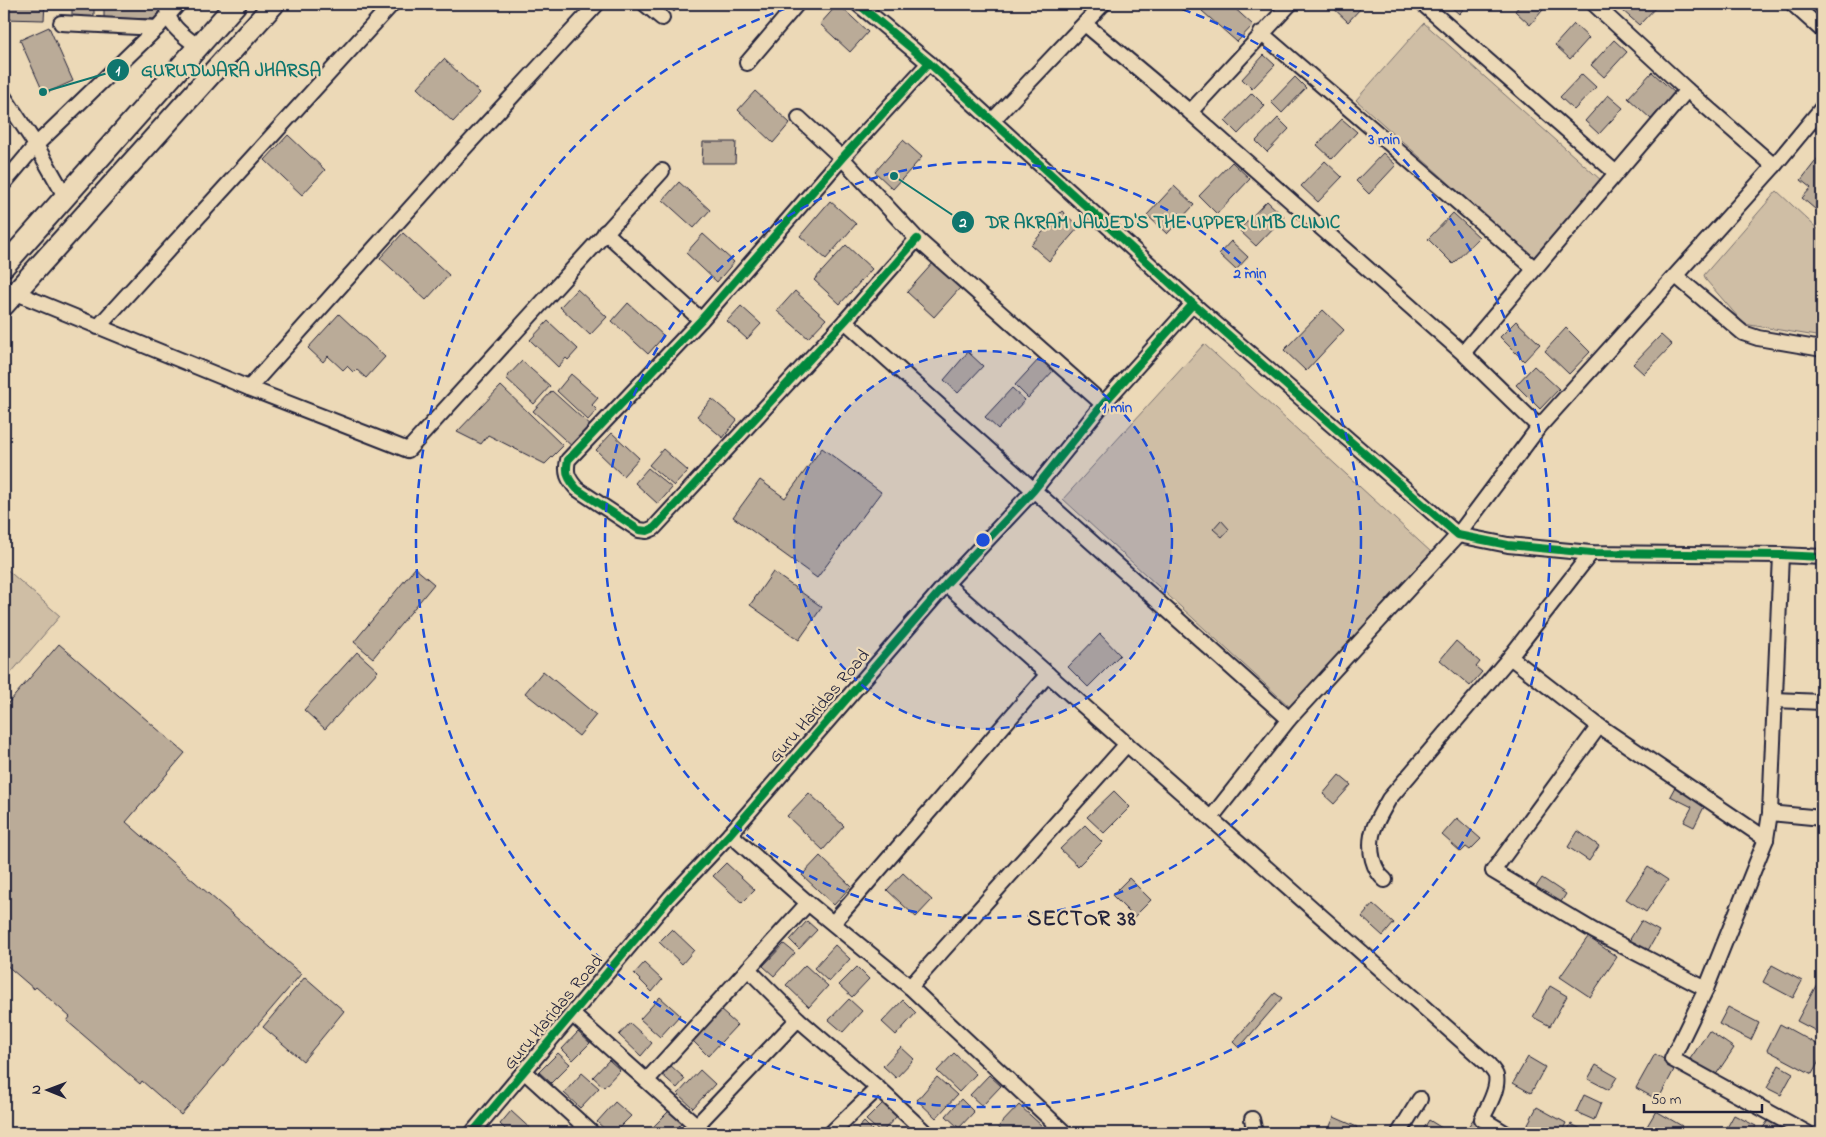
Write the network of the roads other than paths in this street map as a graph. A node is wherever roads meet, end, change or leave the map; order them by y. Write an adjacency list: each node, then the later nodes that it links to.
1 (178, 4): 14 (street)
2 (236, 4): 21 (main road)
3 (274, 4): 42 (main road)
4 (392, 4): 46 (street)
5 (598, 4): 49 (street)
6 (645, 4): 15 (street)
7 (797, 4): 22 (street)
8 (858, 4): 23 (street)
9 (1103, 4): 17 (street)
10 (1290, 4): 20 (street)
11 (1423, 4): 34 (street)
12 (1594, 4): 24 (street)
13 (1793, 4): 19 (street)
14 (167, 10): 18 (street); 21 (street)
15 (662, 18)
16 (60, 22): 18 (street)
17 (1085, 24): 27 (street); 29 (street)
18 (157, 28): 30 (street)
19 (1822, 30)
20 (1262, 33): 27 (street); 40 (street)
21 (198, 47): 36 (main road)
22 (747, 63)
23 (929, 63): 29 (street); 31 (street)
24 (1687, 90): 32 (street); 34 (street)
25 (4, 97): 30 (street)
26 (1822, 108): 32 (street)
27 (1190, 112): 48 (street)
28 (799, 118): 31 (street)
29 (992, 121): 43 (street)
30 (36, 145): 35 (street); 36 (street)
31 (842, 158): 38 (street); 44 (street)
32 (1774, 166): 41 (street)
33 (662, 171): 37 (street)
34 (1616, 173): 40 (street)
35 (4, 183)
36 (65, 196): 39 (main road)
37 (605, 232): 44 (street); 49 (street)
38 (917, 239): 45 (street); 50 (street)
39 (4, 266)
40 (1534, 268): 48 (street)
41 (1676, 276): 47 (street); 51 (street)
42 (7, 295): 46 (street)
43 (1193, 304): 50 (street, Guru Haridas Road); 53 (street)
44 (701, 320): 45 (street)
45 (845, 321): 52 (street)
46 (98, 327): 49 (street)
47 (1822, 349)
48 (1463, 353): 51 (street)
49 (249, 388)
50 (1104, 404): 52 (street, Guru Haridas Road)
51 (1539, 427): 53 (street)
52 (1033, 490): 57 (street, Guru Haridas Road); 62 (street)
53 (1458, 536): 54 (street); 62 (street)
54 (1591, 553): 55 (street); 58 (street)
55 (1781, 555): 56 (street); 60 (street)
56 (1822, 557)
57 (946, 584): 59 (street); 68 (street, Guru Haridas Road)
58 (1510, 657): 63 (street); 70 (street)
59 (1048, 674): 64 (street); 72 (street)
60 (1775, 700): 61 (street); 65 (street)
61 (1822, 702)
62 (1289, 719): 66 (street)
63 (1599, 726): 69 (street); 75 (street)
64 (1127, 744): 66 (street); 74 (street)
65 (1770, 813): 67 (street); 69 (street)
66 (1211, 818): 85 (street)
67 (1822, 818)
68 (730, 834): 71 (street); 76 (street, Guru Haridas Road)
69 (1766, 838): 75 (street)
70 (1385, 880)
71 (808, 903): 72 (street); 73 (street)
72 (833, 923): 74 (street)
73 (748, 969): 77 (street); 79 (street)
74 (910, 987): 84 (street)
75 (1706, 989): 92 (street)
76 (573, 1015): 78 (street, Guru Haridas Road); 79 (street)
77 (798, 1019): 80 (street); 83 (street)
78 (524, 1072): 86 (street, Guru Haridas Road); 87 (street)
79 (646, 1080): 83 (street)
80 (878, 1088): 88 (street); 89 (street)
81 (1420, 1099): 91 (street)
82 (1252, 1119): 90 (street)
83 (701, 1129)
84 (1055, 1130)
85 (1500, 1132)
86 (472, 1133)
87 (592, 1133)
88 (831, 1133)
89 (926, 1133)
90 (1255, 1133)
91 (1399, 1133)
92 (1807, 1133)

